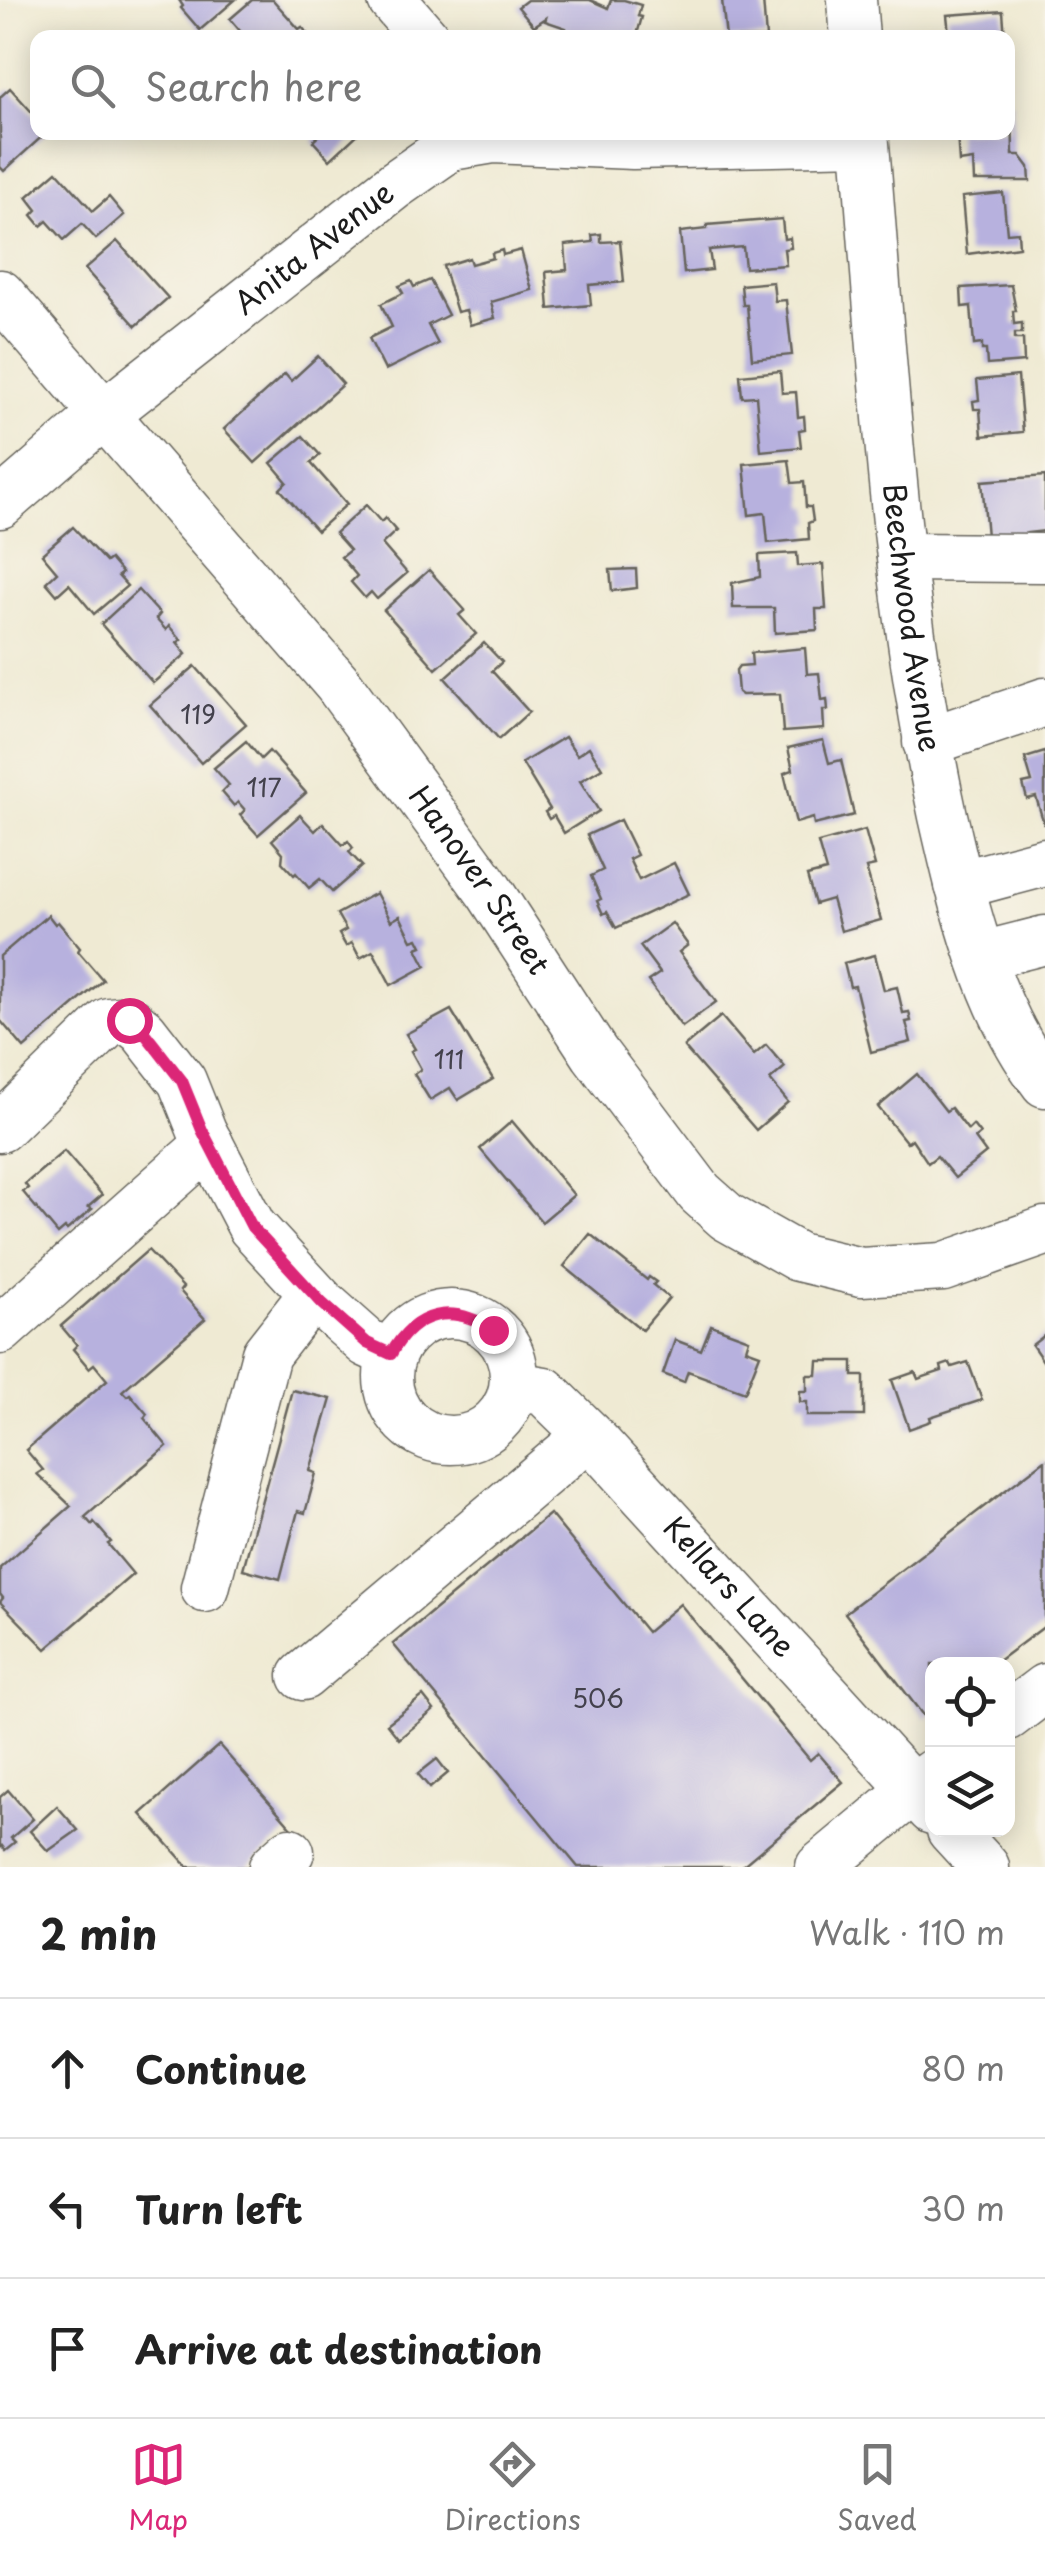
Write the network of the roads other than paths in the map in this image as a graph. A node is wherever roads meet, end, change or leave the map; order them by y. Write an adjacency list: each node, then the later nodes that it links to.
1 (392, 0): 3 (street)
2 (852, 0): 4 (street)
3 (418, 30)
4 (855, 30)
5 (475, 140): 10 (street, Anita Avenue)
6 (548, 140): 7 (street, Anita Avenue)
7 (772, 140)
8 (864, 140): 12 (street, Beechwood Avenue)
9 (0, 294): 10 (street, Hanover Street)
10 (104, 414): 11 (street, Anita Avenue); 23 (street, Hanover Street)
11 (0, 504)
12 (901, 557): 13 (street); 15 (street, Beechwood Avenue)
13 (1045, 558)
14 (1045, 702): 15 (street)
15 (927, 742): 17 (street, Beechwood Avenue)
16 (1045, 862): 17 (street)
17 (958, 885): 19 (street, Beechwood Avenue)
18 (1045, 940): 19 (street)
19 (982, 956): 20 (street, Beechwood Avenue)
20 (1045, 1082)
21 (0, 1128): 22 (street)
22 (210, 1144): 24 (street); 25 (street)
23 (1045, 1232)
24 (313, 1294): 26 (street); 29 (street)
25 (0, 1330)
26 (391, 1354): 27 (street); 27 (street)
27 (514, 1386): 28 (street, Kellars Lane)
28 (588, 1435): 30 (street); 33 (street, Kellars Lane)
29 (204, 1588)
30 (303, 1676)
31 (1045, 1688): 32 (street)
32 (1015, 1711)
33 (925, 1790)
34 (925, 1792): 36 (street)
35 (957, 1837): 37 (street)
36 (820, 1867)
37 (985, 1867)

